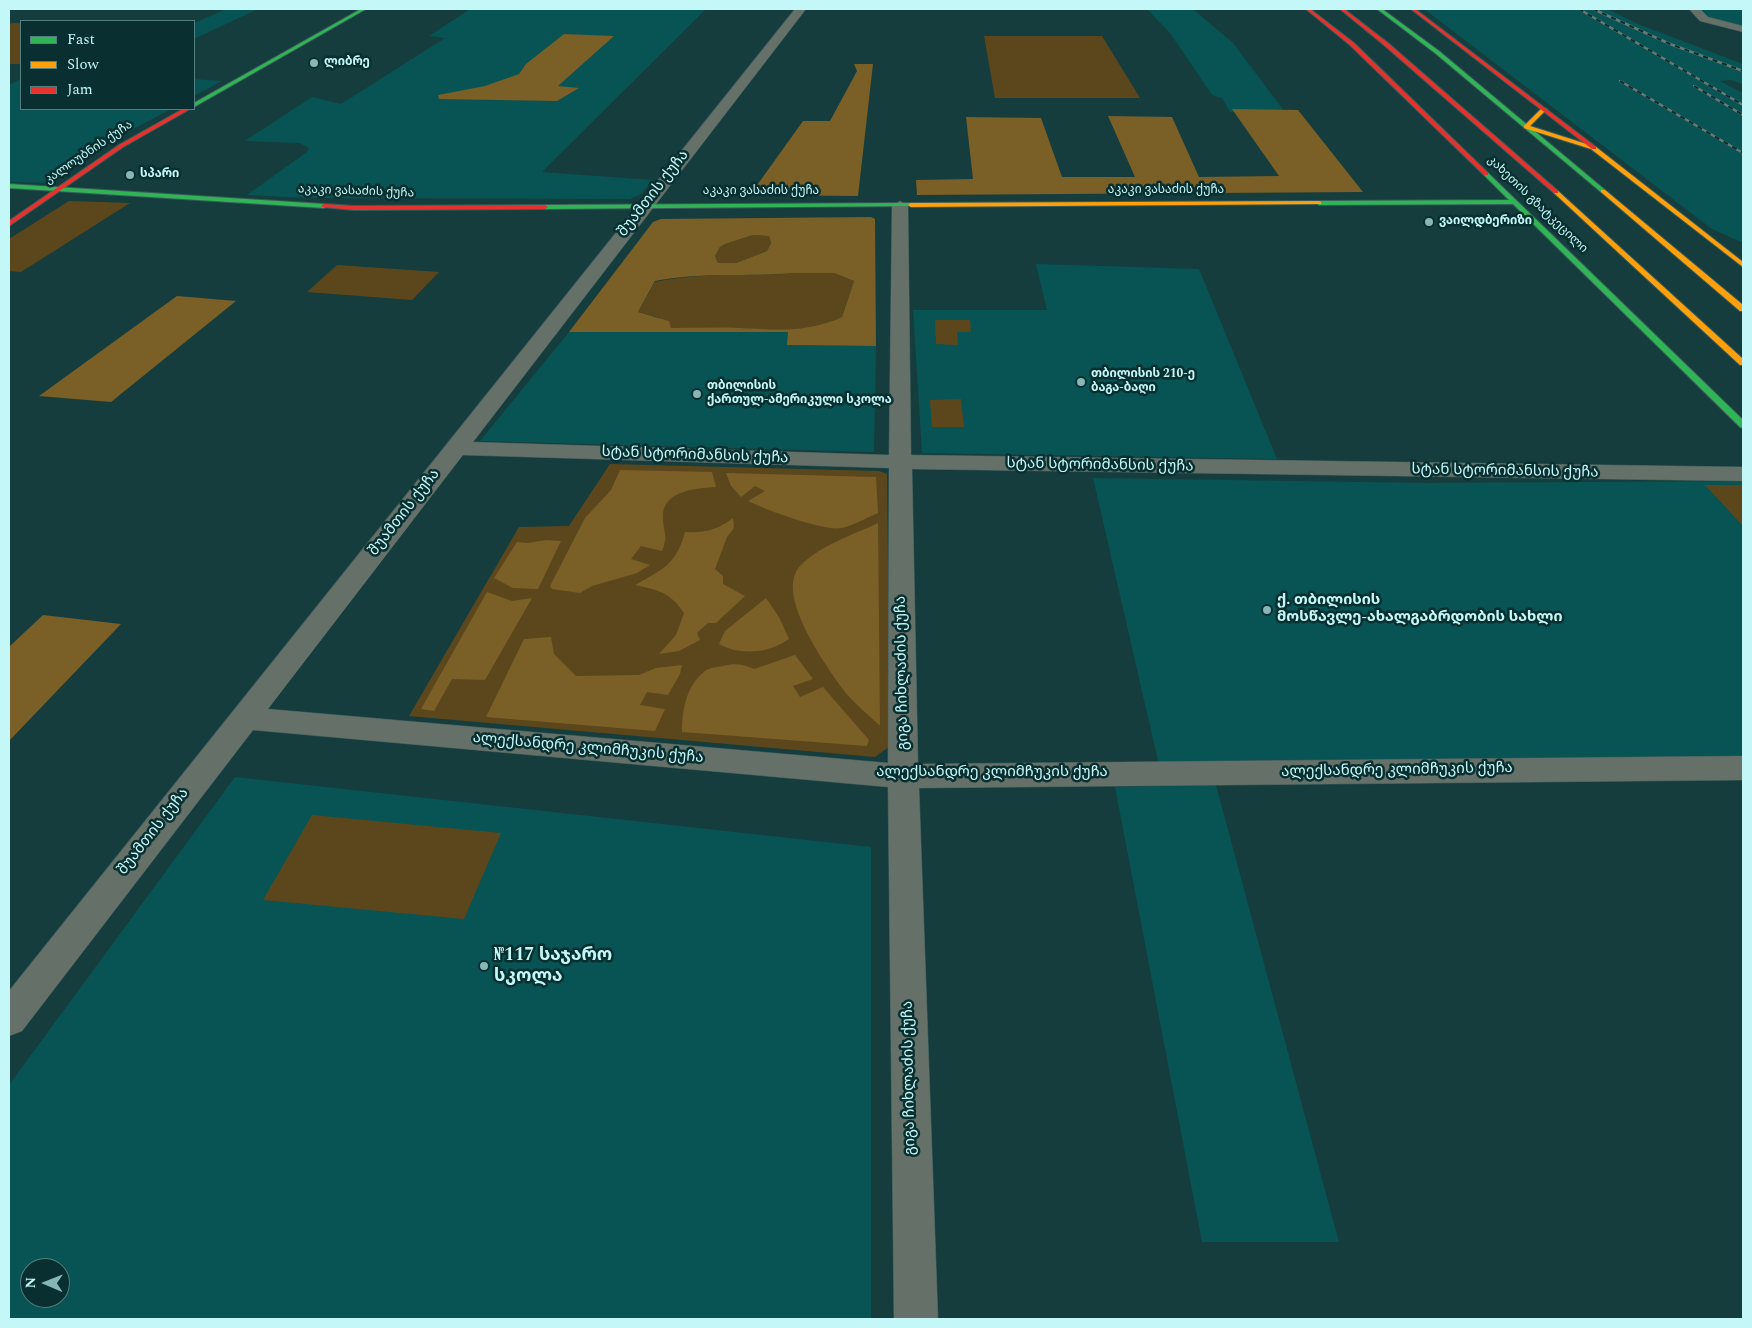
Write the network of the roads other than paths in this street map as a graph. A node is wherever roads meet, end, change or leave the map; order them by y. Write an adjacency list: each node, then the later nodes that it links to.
1 (364, 9): 9 (main road)
2 (801, 9): 17 (street, შუამთის ქუჩა)
3 (1308, 9): 16 (main road, კახეთის გზატკეცილი)
4 (1342, 9): 22 (main road, კახეთის გზატკეცილი)
5 (1379, 9): 12 (main road)
6 (1412, 9): 10 (main road)
7 (1694, 9): 8 (street)
8 (1743, 29)
9 (195, 104)
10 (1544, 109): 12 (main road); 13 (main road)
11 (184, 110): 15 (main road, კალოუბნის ქუჩა)
12 (1526, 127): 13 (main road); 21 (main road)
13 (1591, 147): 20 (main road)
14 (9, 186): 15 (main road, აკაკი ვასაძის ქუჩა)
15 (60, 189): 17 (main road, აკაკი ვასაძის ქუჩა); 19 (main road, კალოუბნის ქუჩა)
16 (1514, 202): 18 (main road, აკაკი ვასაძის ქუჩა); 23 (main road, კახეთის გზატკეცილი)
17 (645, 206): 18 (main road, აკაკი ვასაძის ქუჩა); 24 (street, შუამთის ქუჩა)
18 (900, 206): 25 (street, გიგა ჩიხლაძის ქუჩა)
19 (9, 224)
20 (1743, 265)
21 (1743, 309)
22 (1743, 363)
23 (1743, 425)
24 (456, 448): 25 (street, სტან სტორიმანსის ქუჩა); 27 (street, შუამთის ქუჩა)
25 (900, 462): 26 (street, სტან სტორიმანსის ქუჩა); 29 (street, გიგა ჩიხლაძის ქუჩა)
26 (1743, 474)
27 (242, 718): 29 (street, ალექსანდრე კლიმჩუკის ქუჩა); 30 (street, შუამთის ქუჩა)
28 (1743, 768): 29 (street, ალექსანდრე კლიმჩუკის ქუჩა)
29 (904, 776): 31 (street, გიგა ჩიხლაძის ქუჩა)
30 (9, 1019)
31 (916, 1319)

